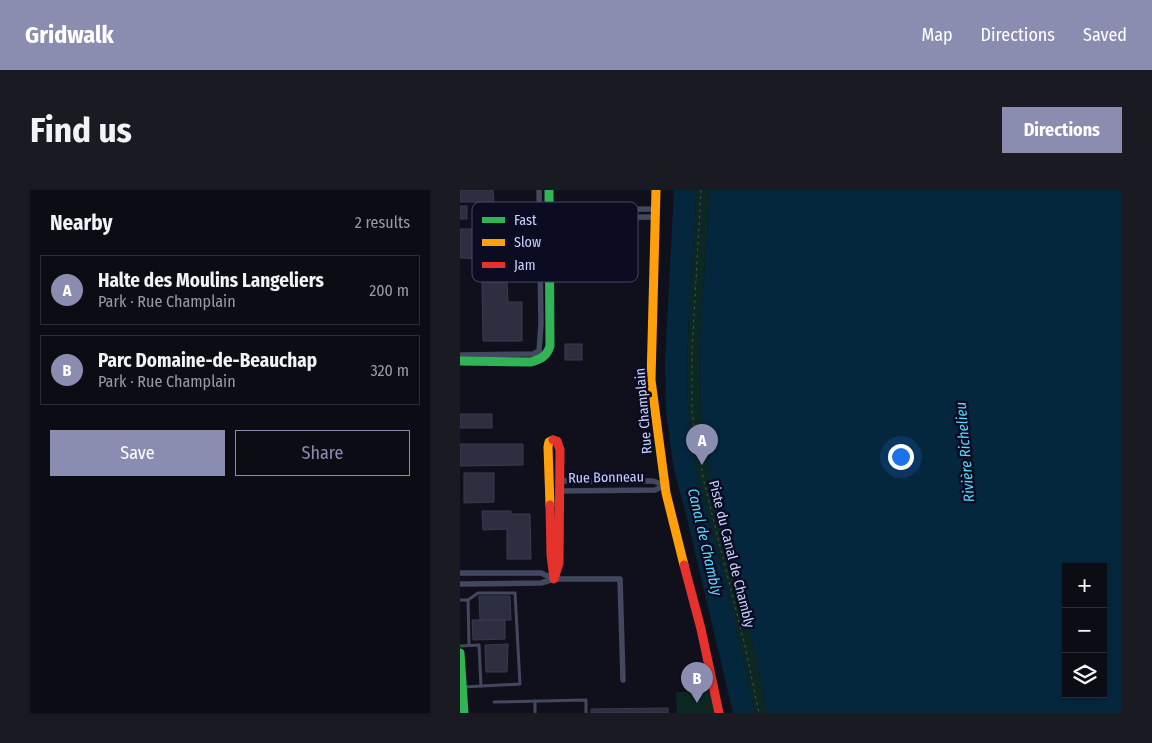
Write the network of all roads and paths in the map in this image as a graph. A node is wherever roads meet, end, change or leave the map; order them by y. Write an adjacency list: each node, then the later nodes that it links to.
1 (656, 190): 4 (street, Rue Champlain)
2 (701, 190): 34 (path, Piste du Canal de Chambly)
3 (638, 213): 4 (street)
4 (656, 213): 10 (street, Rue Champlain)
5 (544, 282): 7 (street)
6 (460, 355): 7 (street)
7 (472, 358): 8 (street)
8 (460, 361)
9 (555, 481): 10 (street, Rue Bonneau); 11 (street, Rue Bonneau); 12 (street, Rue Bonneau)
10 (665, 485): 12 (street, Rue Bonneau); 33 (street, Rue Champlain)
11 (550, 491): 12 (street, Rue Bonneau); 13 (street, Rue Bonneau)
12 (560, 491): 13 (street, Rue Bonneau)
13 (555, 529): 16 (street, Rue Bonneau)
14 (460, 573): 15 (street)
15 (509, 573): 16 (street); 18 (street)
16 (554, 579): 18 (street); 25 (street)
17 (460, 584): 18 (street)
18 (512, 584): 19 (lane)
19 (515, 593): 21 (lane); 26 (lane)
20 (460, 600): 21 (lane)
21 (468, 600): 22 (lane)
22 (469, 645): 23 (lane); 26 (lane)
23 (460, 646)
24 (460, 653): 27 (street)
25 (623, 680)
26 (481, 686): 27 (lane)
27 (462, 687): 30 (street)
28 (535, 701): 29 (lane); 31 (lane); 32 (lane)
29 (494, 702)
30 (464, 713)
31 (535, 713)
32 (586, 713)
33 (719, 713)
34 (759, 713)

